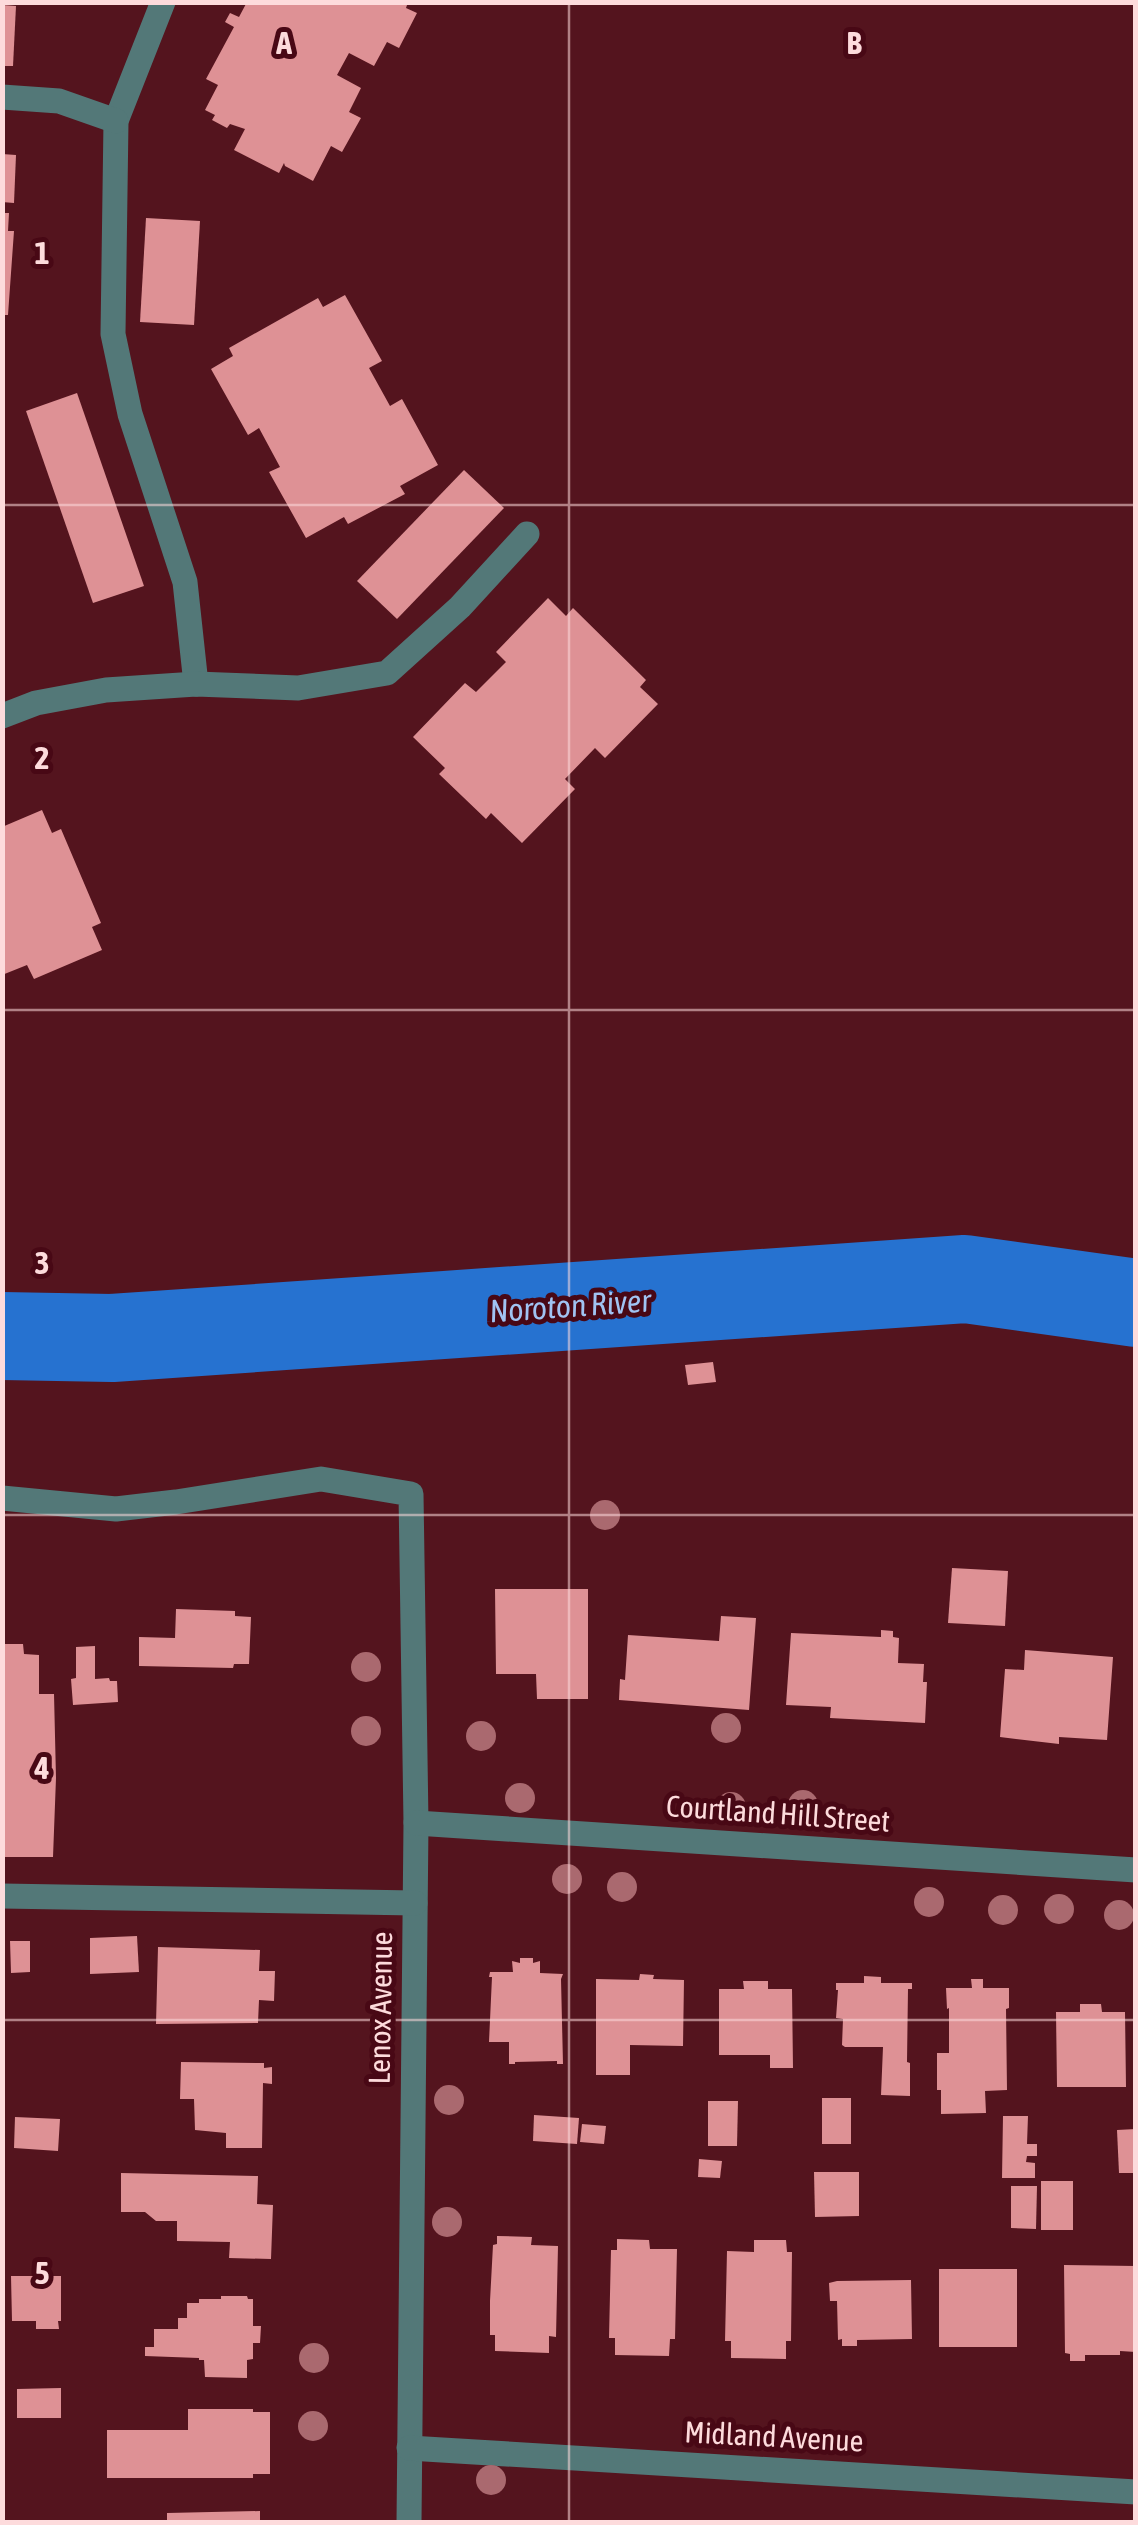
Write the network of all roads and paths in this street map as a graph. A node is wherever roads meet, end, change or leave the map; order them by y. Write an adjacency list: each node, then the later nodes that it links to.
1 (163, 2): 3 (street)
2 (2, 97): 3 (street)
3 (116, 121): 5 (street)
4 (526, 534): 5 (street)
5 (196, 684): 6 (street)
6 (2, 716)
7 (2, 1498): 8 (street, Lenox Avenue)
8 (416, 1822): 9 (street, Courtland Hill Street); 11 (street, Lenox Avenue)
9 (1136, 1870)
10 (2, 1896): 11 (street)
11 (415, 1902): 12 (street, Lenox Avenue)
12 (409, 2448): 13 (street, Midland Avenue); 14 (street, Lenox Avenue)
13 (1136, 2492)
14 (409, 2522)

